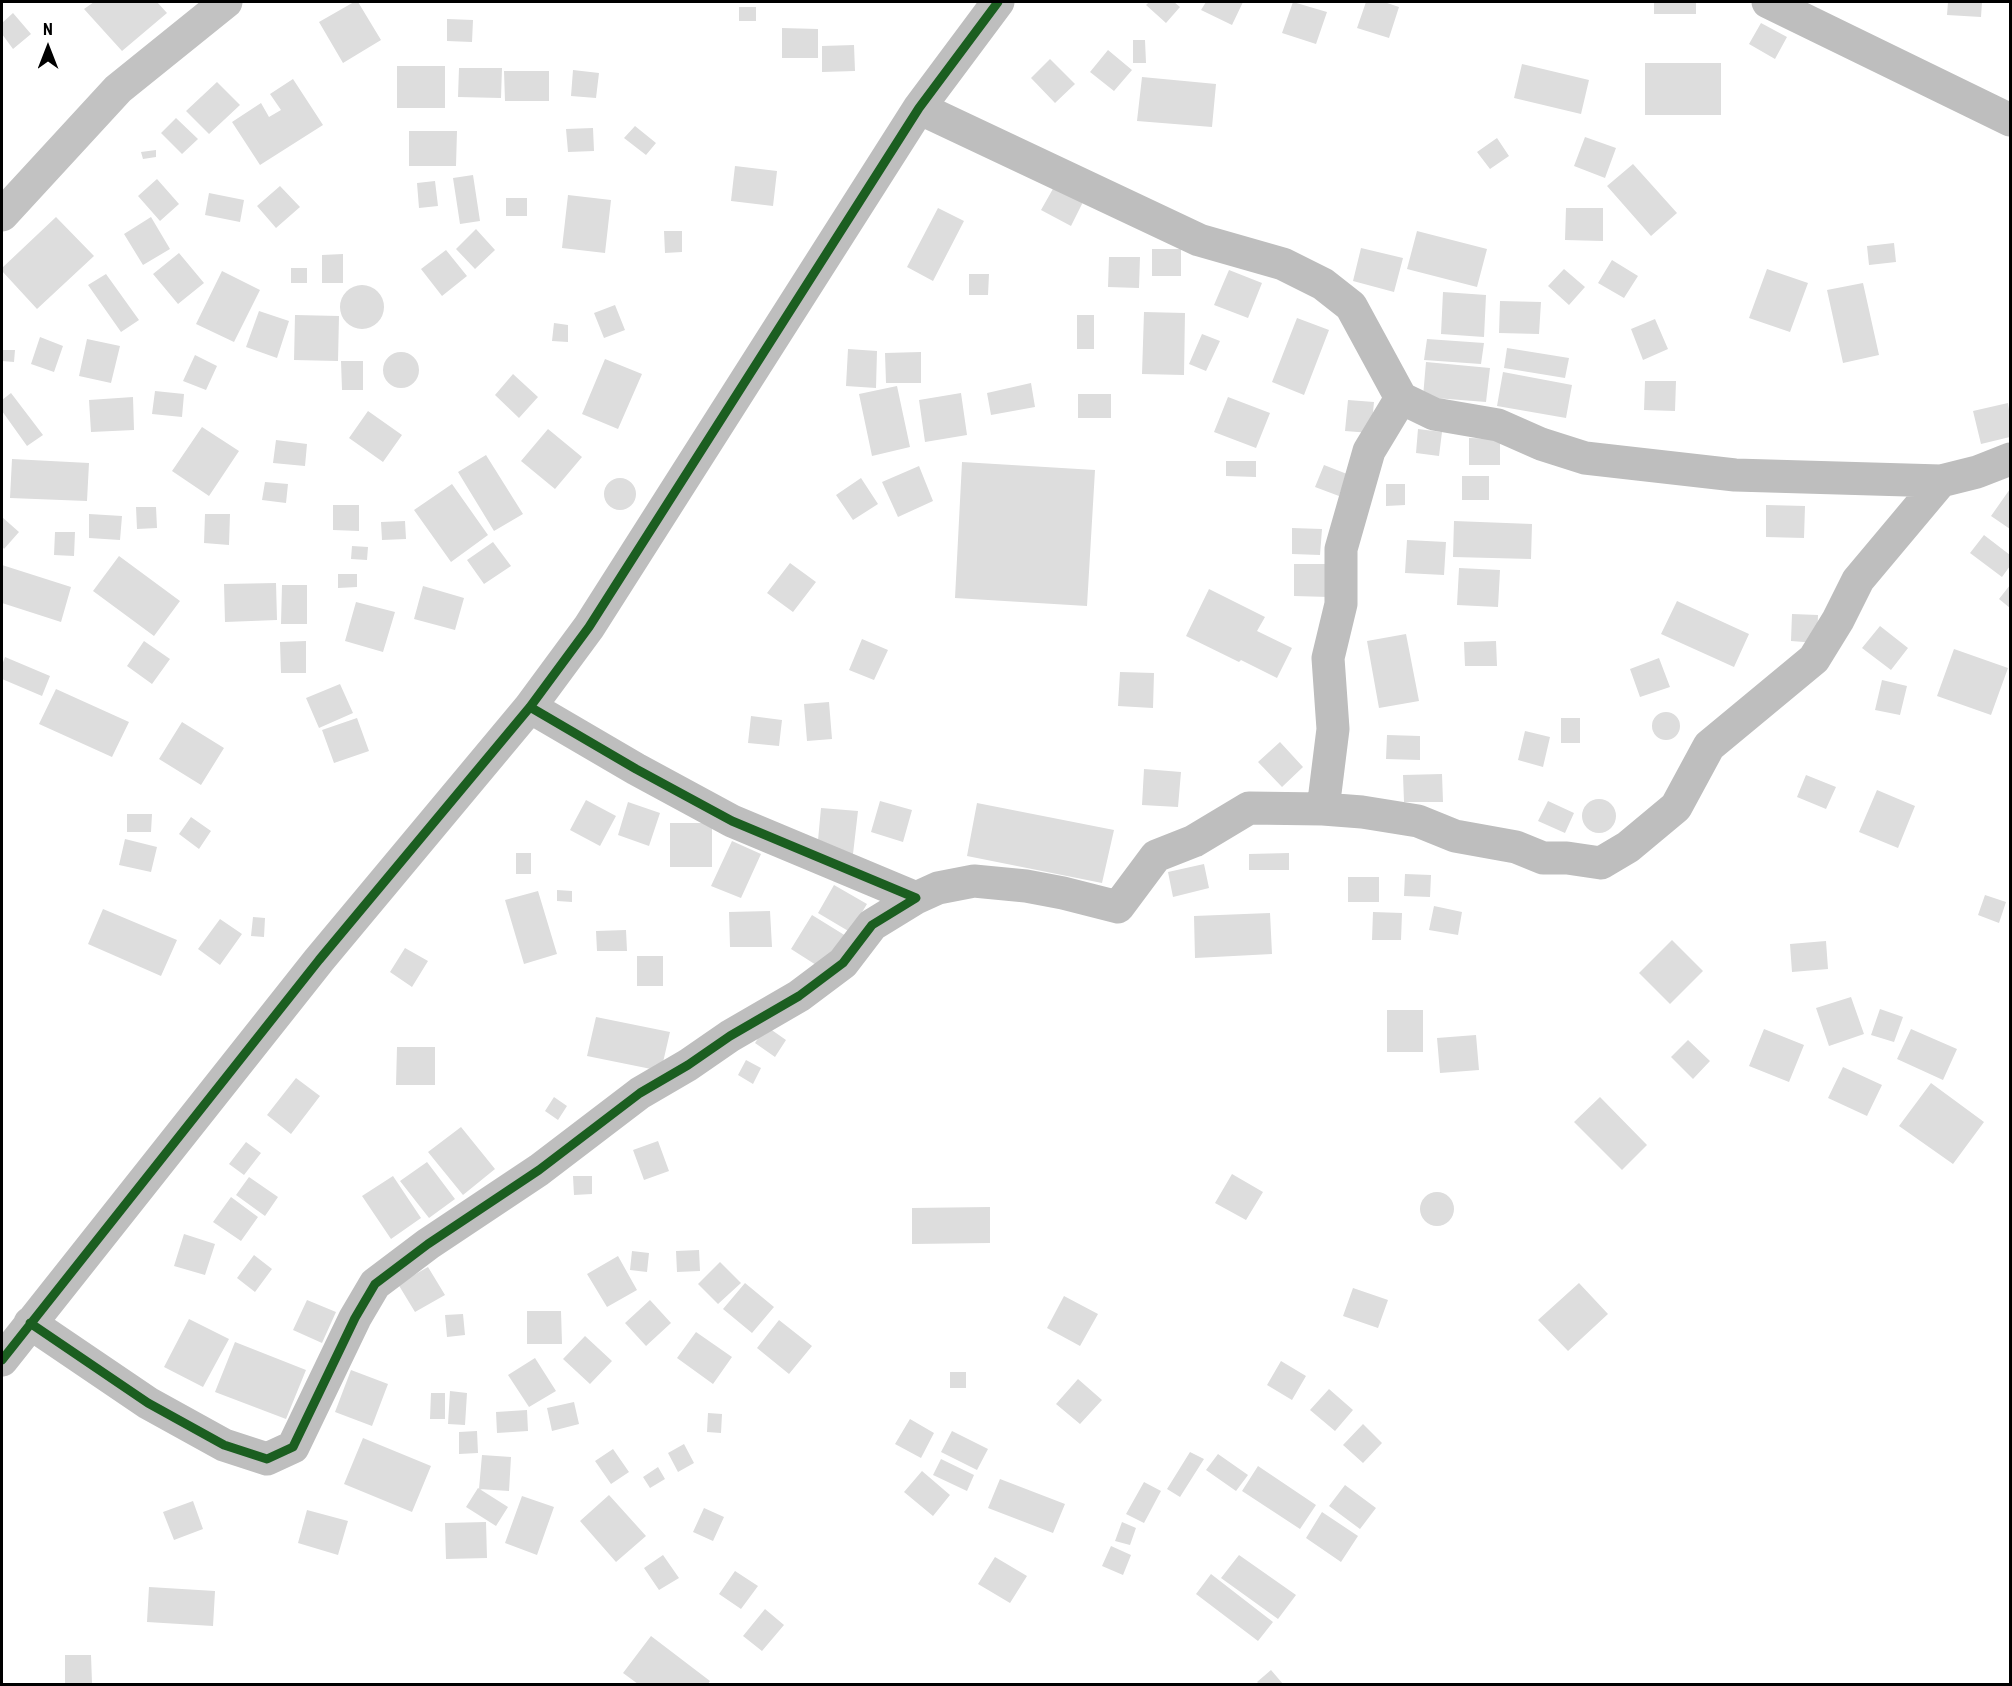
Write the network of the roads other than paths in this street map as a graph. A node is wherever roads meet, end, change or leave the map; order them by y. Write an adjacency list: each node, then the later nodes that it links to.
1 (226, 2): 6 (main road)
2 (998, 2): 4 (street)
3 (1768, 2): 5 (street)
4 (919, 108): 7 (street); 10 (street)
5 (2010, 120)
6 (2, 215)
7 (1401, 398): 9 (street); 11 (street)
8 (2010, 459): 9 (street)
9 (1941, 481): 11 (street)
10 (530, 707): 12 (street); 13 (street)
11 (1323, 809): 12 (street)
12 (916, 898): 13 (street)
13 (30, 1323): 14 (street)
14 (2, 1360)

